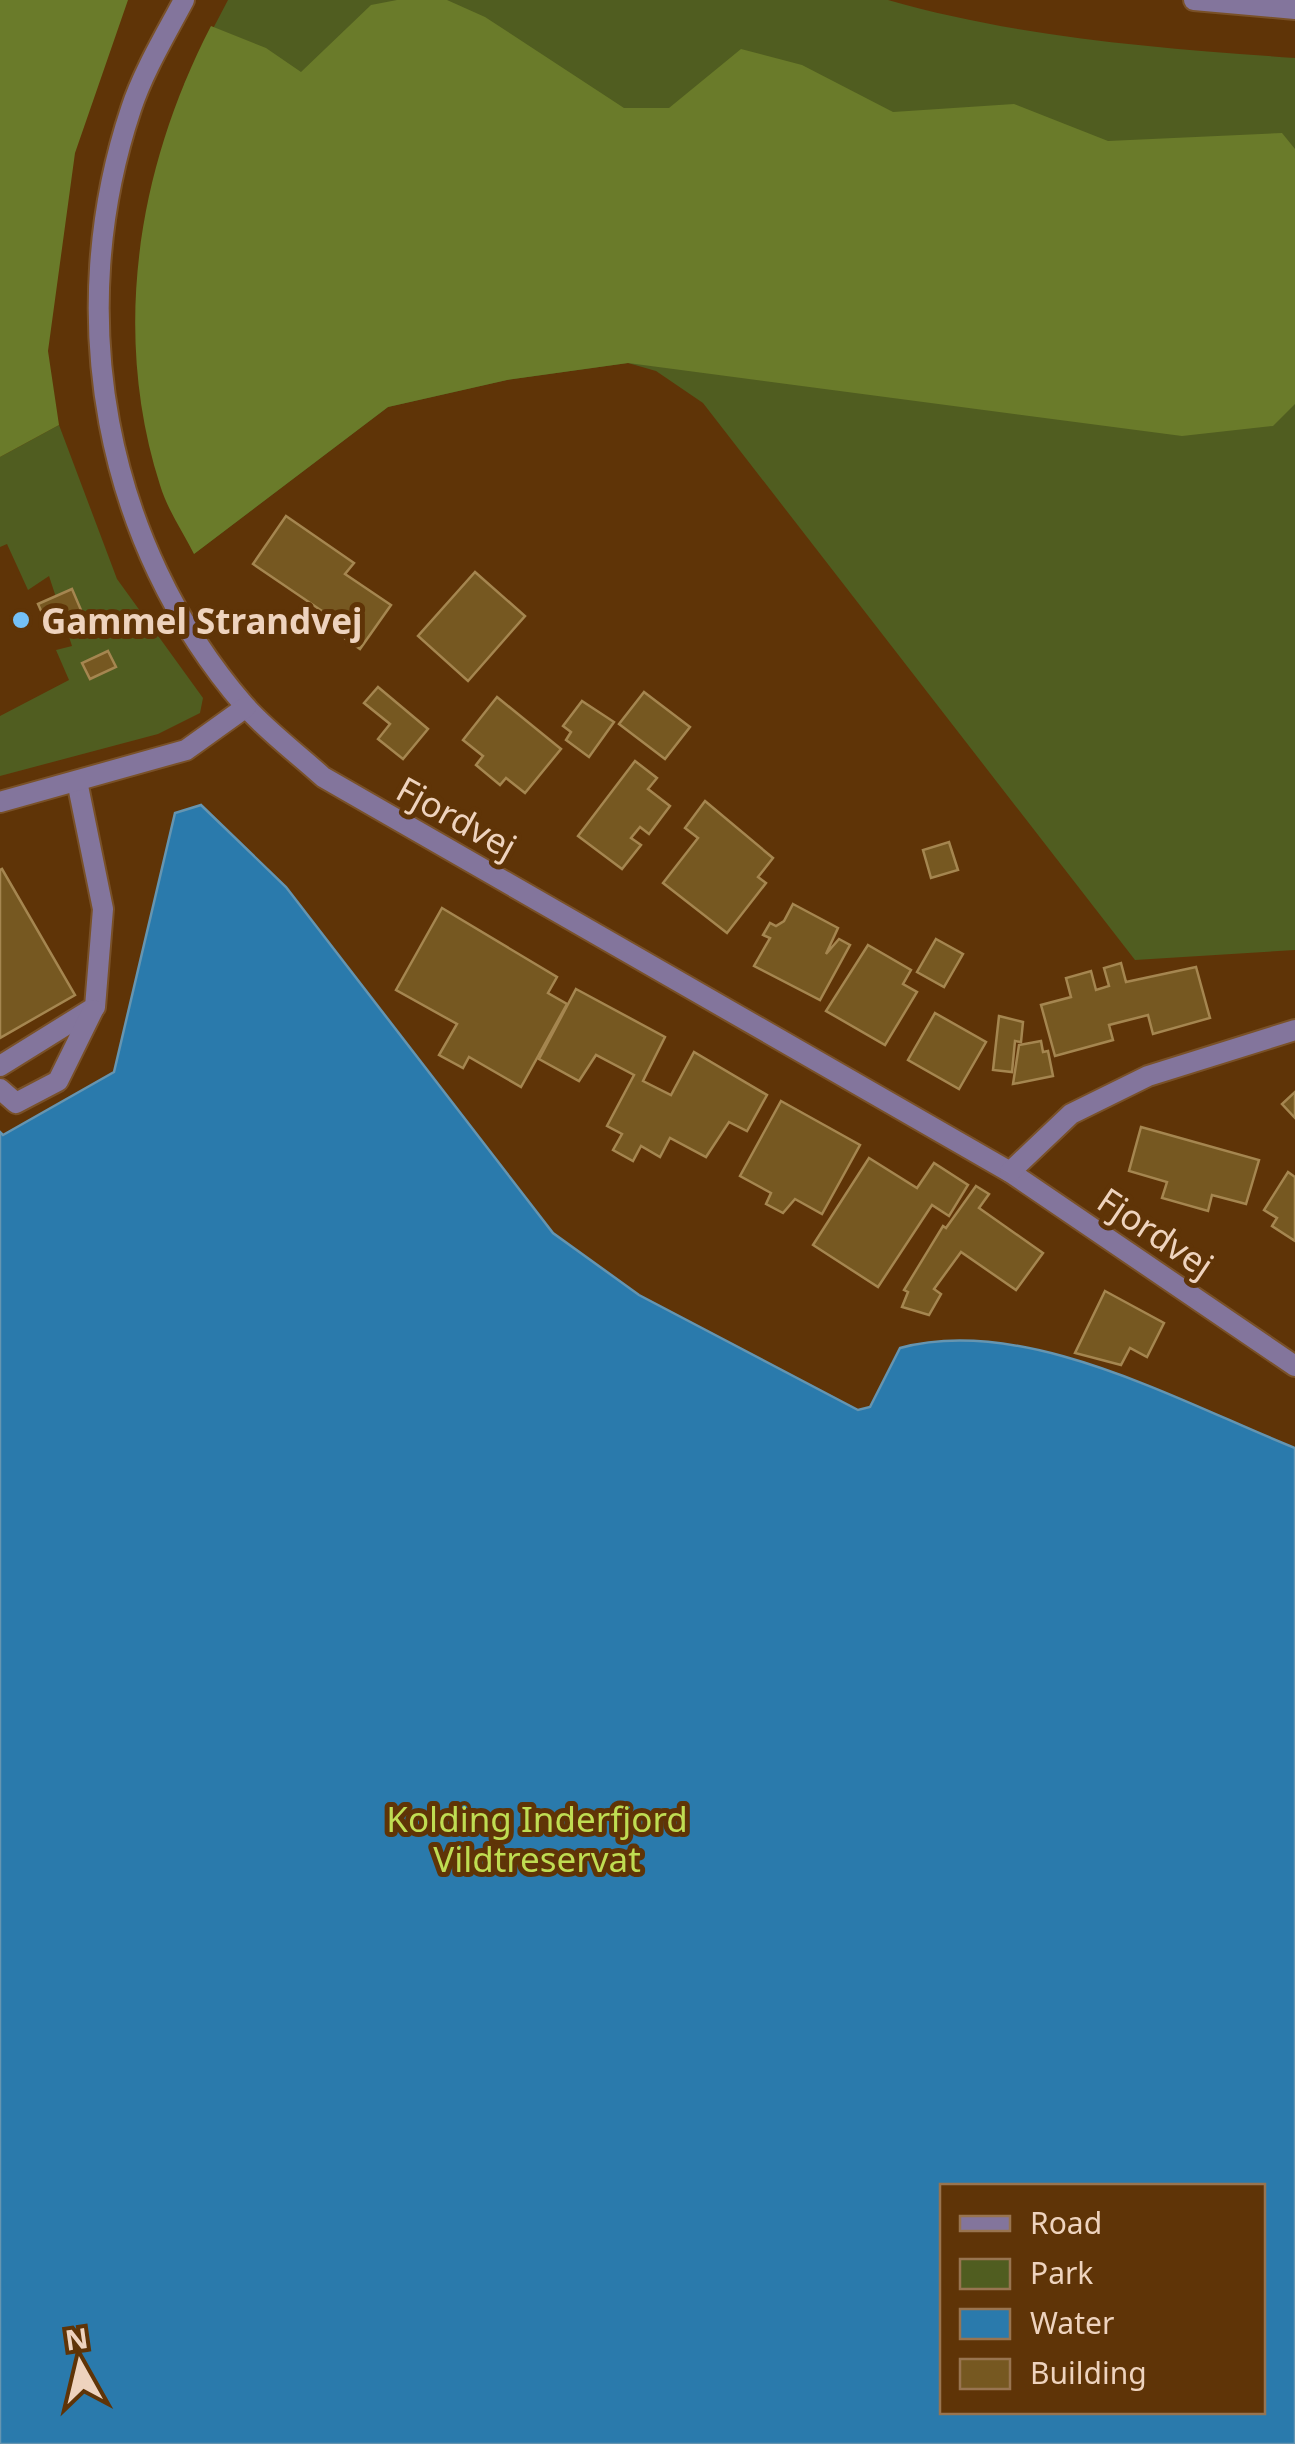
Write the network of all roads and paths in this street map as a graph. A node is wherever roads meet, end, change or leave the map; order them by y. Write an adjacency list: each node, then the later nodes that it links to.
1 (184, 0): 4 (street, Fjordvej)
2 (1194, 0): 3 (street)
3 (1295, 9)
4 (246, 707): 5 (street); 11 (street, Fjordvej)
5 (77, 781): 6 (street); 7 (street)
6 (0, 802)
7 (94, 1006): 9 (street); 10 (street)
8 (1295, 1030): 11 (street)
9 (0, 1066)
10 (0, 1088)
11 (1010, 1172): 12 (street, Fjordvej)
12 (1295, 1366)

